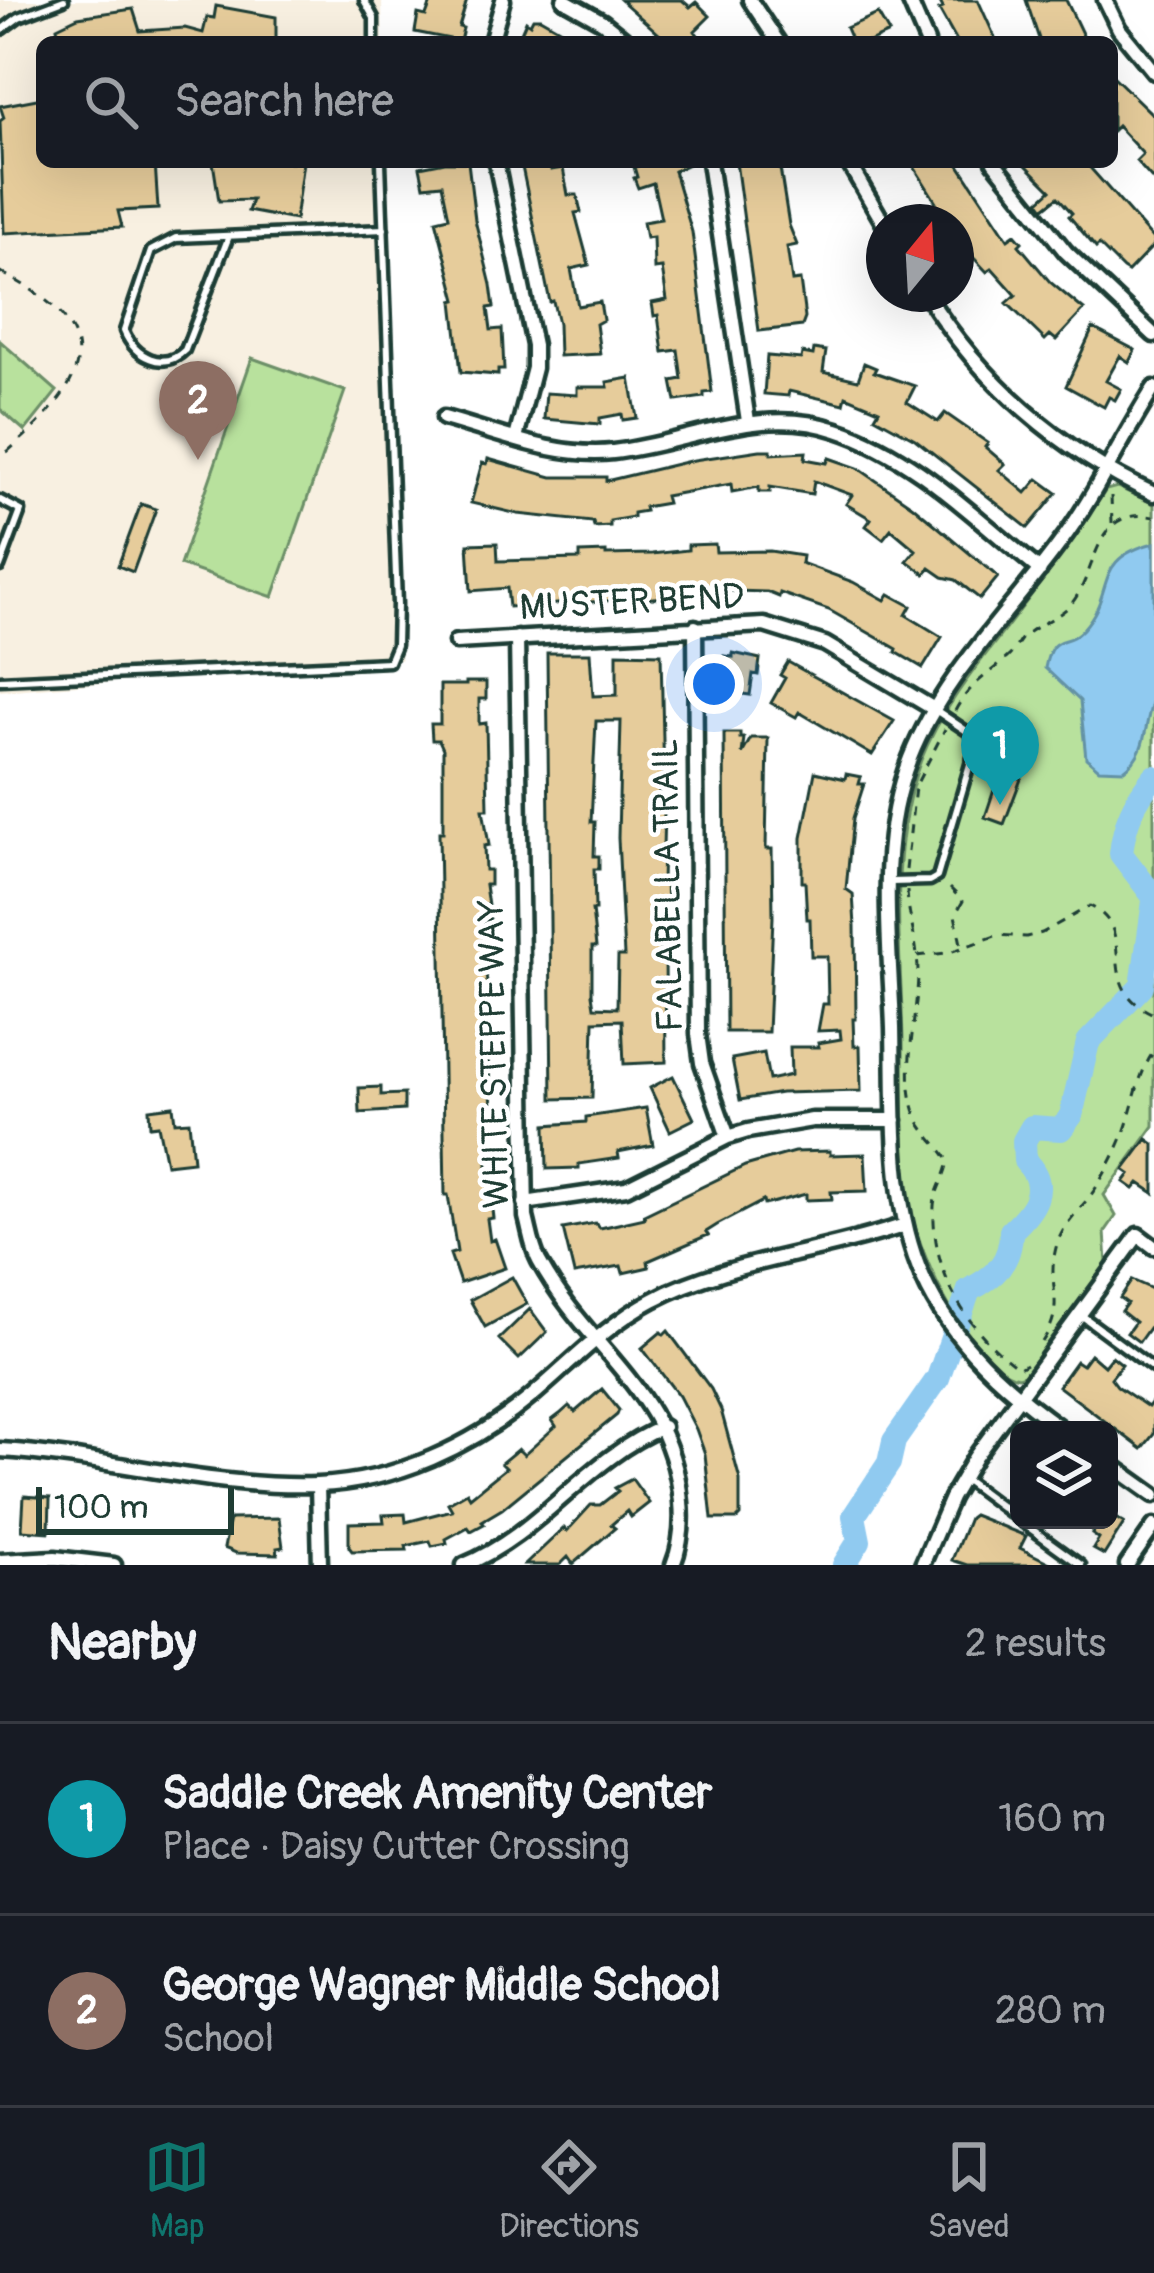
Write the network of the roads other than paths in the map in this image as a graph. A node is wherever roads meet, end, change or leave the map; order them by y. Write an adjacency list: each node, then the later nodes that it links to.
1 (64, 0): 8 (lane)
2 (364, 0): 9 (lane)
3 (503, 0): 10 (street)
4 (564, 0): 11 (street)
5 (750, 0): 12 (street)
6 (909, 0): 13 (street)
7 (1105, 0): 14 (street)
8 (0, 31)
9 (374, 36)
10 (493, 36)
11 (620, 36)
12 (774, 36)
13 (924, 36)
14 (1154, 72)
15 (381, 168): 21 (lane)
16 (497, 168): 28 (street)
17 (710, 168): 27 (street)
18 (851, 168): 20 (street)
19 (999, 168): 24 (street)
20 (872, 204)
21 (384, 229): 22 (lane); 37 (lane)
22 (229, 236): 22 (lane)
23 (939, 312): 29 (street)
24 (1154, 335)
25 (1154, 388): 29 (street)
26 (444, 418): 28 (street)
27 (748, 421): 28 (street); 33 (street)
28 (516, 438)
29 (1105, 469): 30 (street); 33 (street)
30 (1154, 494)
31 (0, 500): 32 (lane)
32 (0, 567)
33 (1040, 570): 38 (street)
34 (695, 627): 35 (street, MUSTER BEND); 38 (street, MUSTER BEND); 41 (street, FALABELLA TRAIL)
35 (517, 638): 36 (street, MUSTER BEND); 42 (street, WHITE STEPPE WAY)
36 (456, 642)
37 (0, 680)
38 (934, 709): 39 (street); 39 (lane)
39 (889, 882): 40 (street)
40 (895, 1120): 41 (street); 43 (street)
41 (728, 1137): 42 (street)
42 (525, 1203): 46 (street, WHITE STEPPE WAY)
43 (905, 1225): 46 (street); 48 (street)
44 (1154, 1246): 45 (street)
45 (1081, 1315): 47 (lane); 48 (street)
46 (594, 1340): 50 (street, WHITE STEPPE WAY); 54 (street)
47 (1154, 1369)
48 (1018, 1397): 49 (street); 53 (street)
49 (1051, 1421)
50 (663, 1427): 63 (street); 64 (street, WHITE STEPPE WAY)
51 (0, 1450): 54 (street)
52 (1118, 1469): 55 (street)
53 (962, 1478): 56 (lane); 65 (street)
54 (318, 1485): 62 (street)
55 (1154, 1495)
56 (1010, 1513)
57 (1154, 1526): 67 (street)
58 (1031, 1529): 66 (lane)
59 (0, 1561): 60 (street)
60 (20, 1562): 61 (street)
61 (114, 1565)
62 (320, 1565)
63 (464, 1565)
64 (673, 1565)
65 (922, 1565)
66 (1081, 1565)
67 (1127, 1565)

